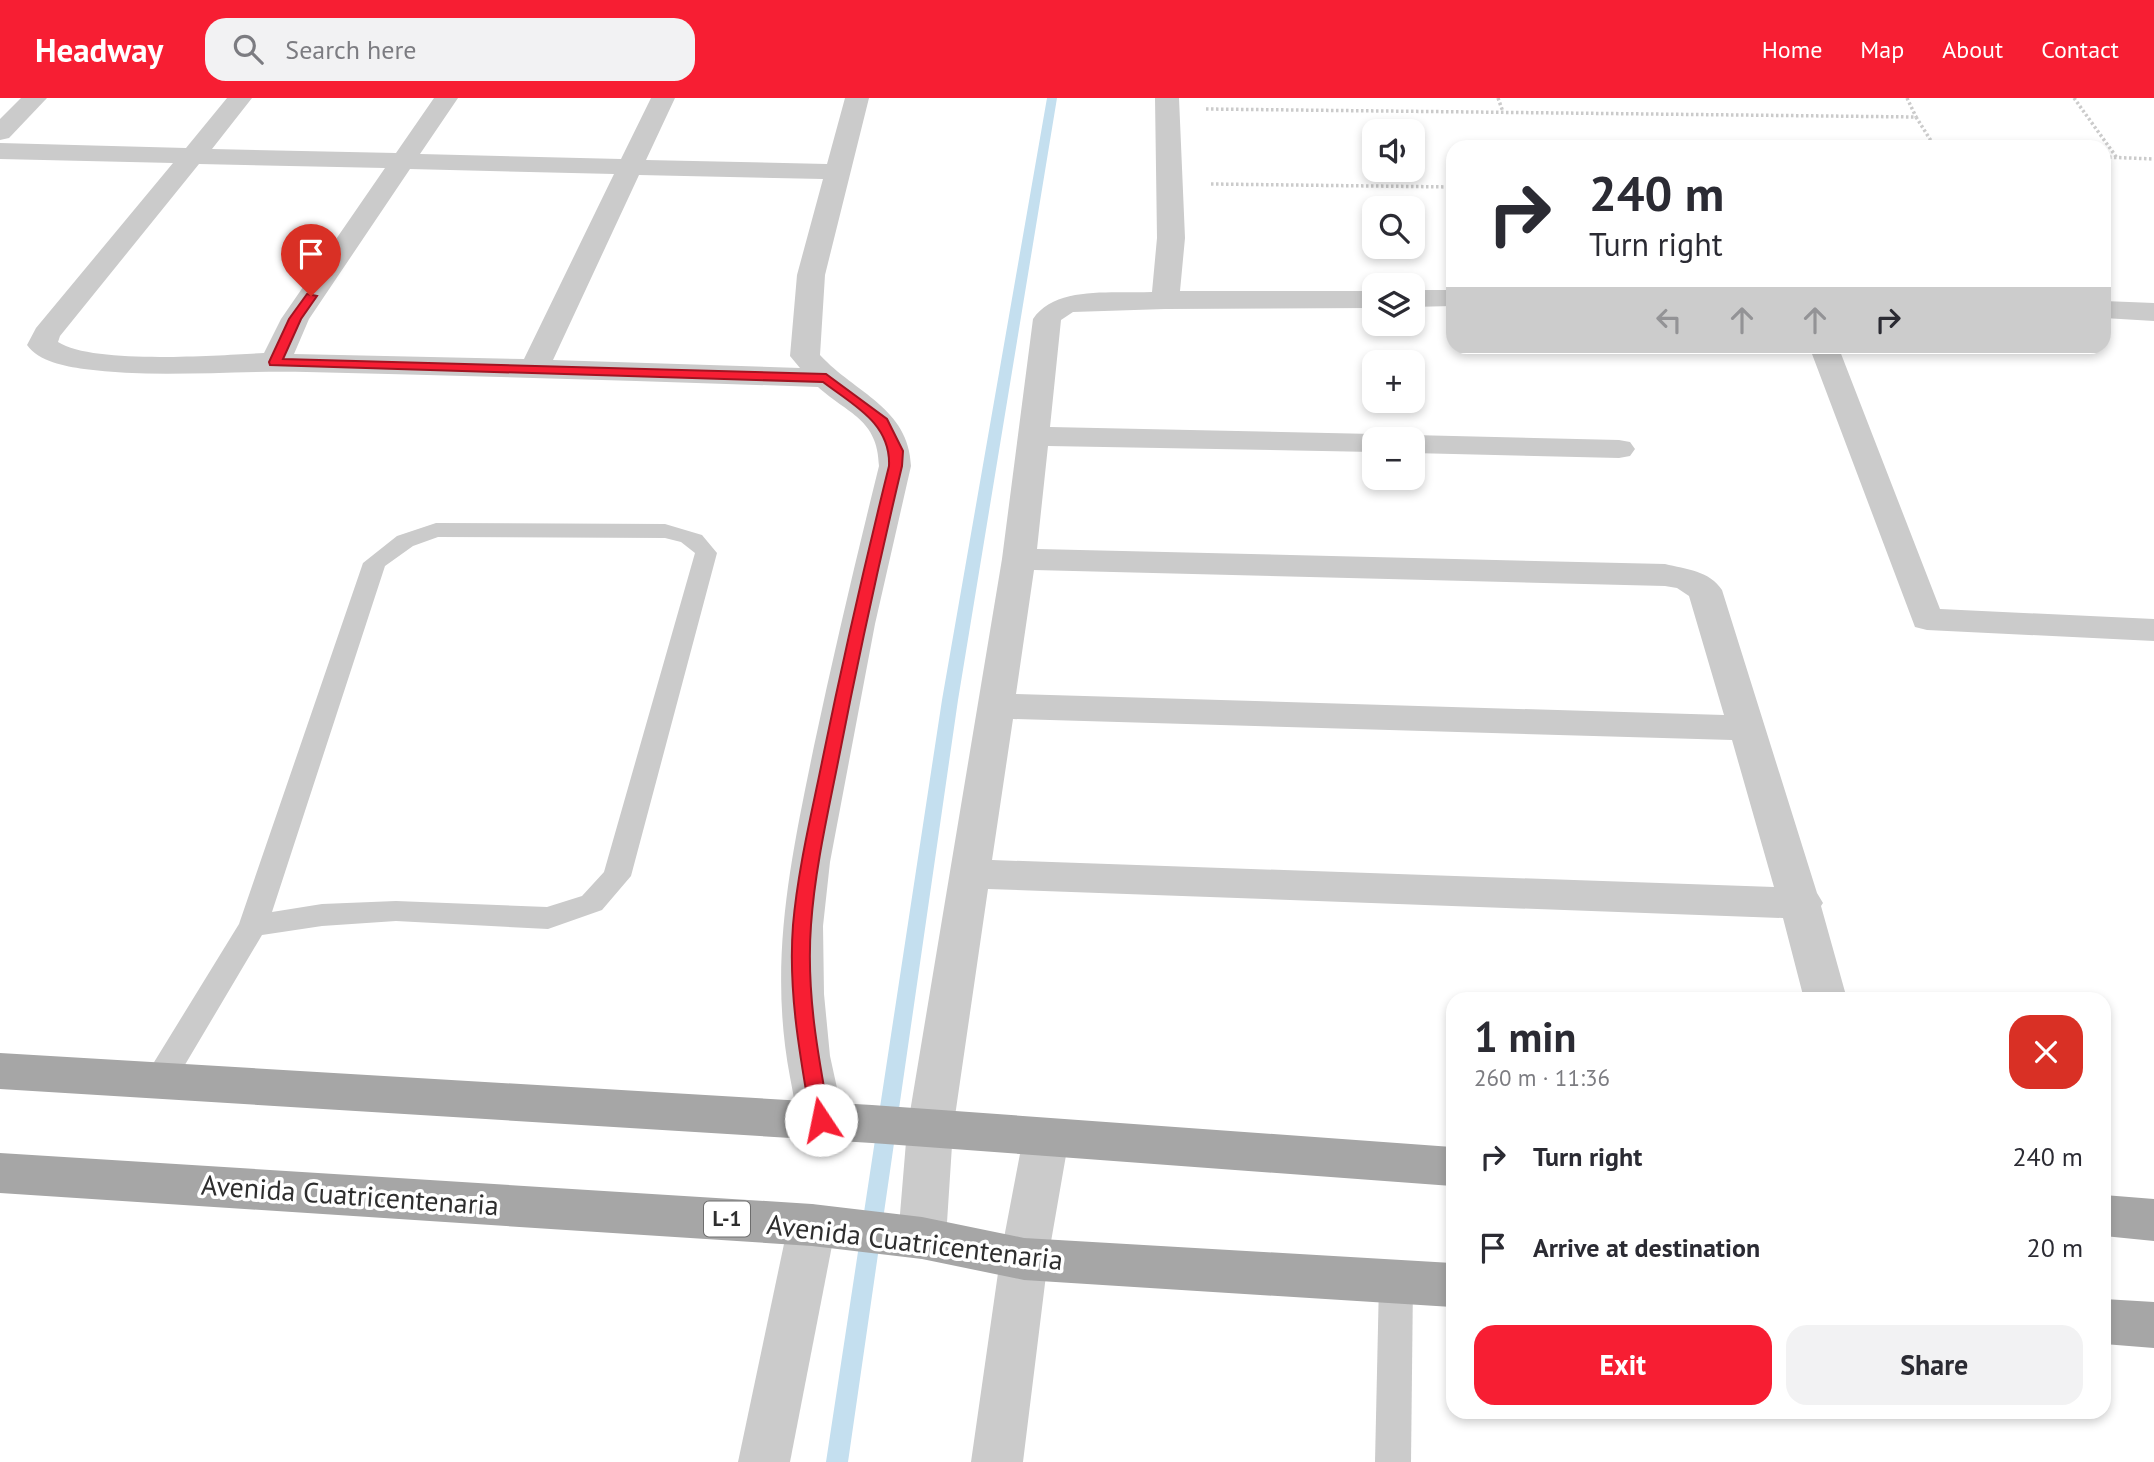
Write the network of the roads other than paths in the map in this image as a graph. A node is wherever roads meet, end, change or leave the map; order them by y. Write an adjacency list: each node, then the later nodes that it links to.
1 (36, 98): 7 (street)
2 (240, 98): 9 (street)
3 (446, 98): 10 (street)
4 (663, 98): 11 (street)
5 (857, 98): 12 (street)
6 (1167, 103): 16 (street)
7 (0, 134)
8 (0, 151): 9 (street)
9 (194, 155): 10 (street); 20 (street)
10 (404, 160): 11 (street); 20 (street)
11 (631, 165): 12 (street); 21 (street)
12 (838, 172): 22 (street)
13 (1446, 298): 15 (street)
14 (1362, 299): 16 (street)
15 (1425, 299)
16 (1165, 300): 23 (street)
17 (2111, 310): 18 (street)
18 (2154, 312)
19 (1826, 354): 28 (street)
20 (275, 362): 21 (street)
21 (534, 368): 22 (street)
22 (826, 378): 37 (street)
23 (1036, 437): 24 (street); 27 (street)
24 (1362, 443)
25 (1425, 444): 26 (street)
26 (1619, 449)
27 (1019, 559): 29 (street); 30 (street)
28 (2154, 630)
29 (995, 706): 30 (street); 31 (street)
30 (1745, 727): 32 (street)
31 (969, 874): 32 (street); 38 (street)
32 (1802, 903): 34 (street)
33 (254, 926): 33 (lane); 36 (lane)
34 (1823, 992)
35 (0, 1071): 36 (main road)
36 (159, 1081): 37 (main road)
37 (821, 1120): 38 (main road)
38 (930, 1130): 39 (main road); 45 (street)
39 (1046, 1138): 40 (main road); 46 (street)
40 (1446, 1167)
41 (0, 1173): 44 (main road, Avenida Cuatricentenaria / L-1)
42 (2111, 1217): 43 (main road)
43 (2154, 1220)
44 (812, 1225): 45 (main road, Avenida Cuatricentenaria / L-1); 51 (street)
45 (922, 1238): 46 (main road, Avenida Cuatricentenaria / L-1)
46 (1024, 1259): 47 (main road, Avenida Cuatricentenaria / L-1); 52 (street)
47 (1396, 1282): 48 (main road, Avenida Cuatricentenaria / L-1); 53 (lane)
48 (1446, 1285)
49 (2111, 1322): 50 (main road)
50 (2154, 1325)
51 (764, 1462)
52 (997, 1462)
53 (1393, 1462)

